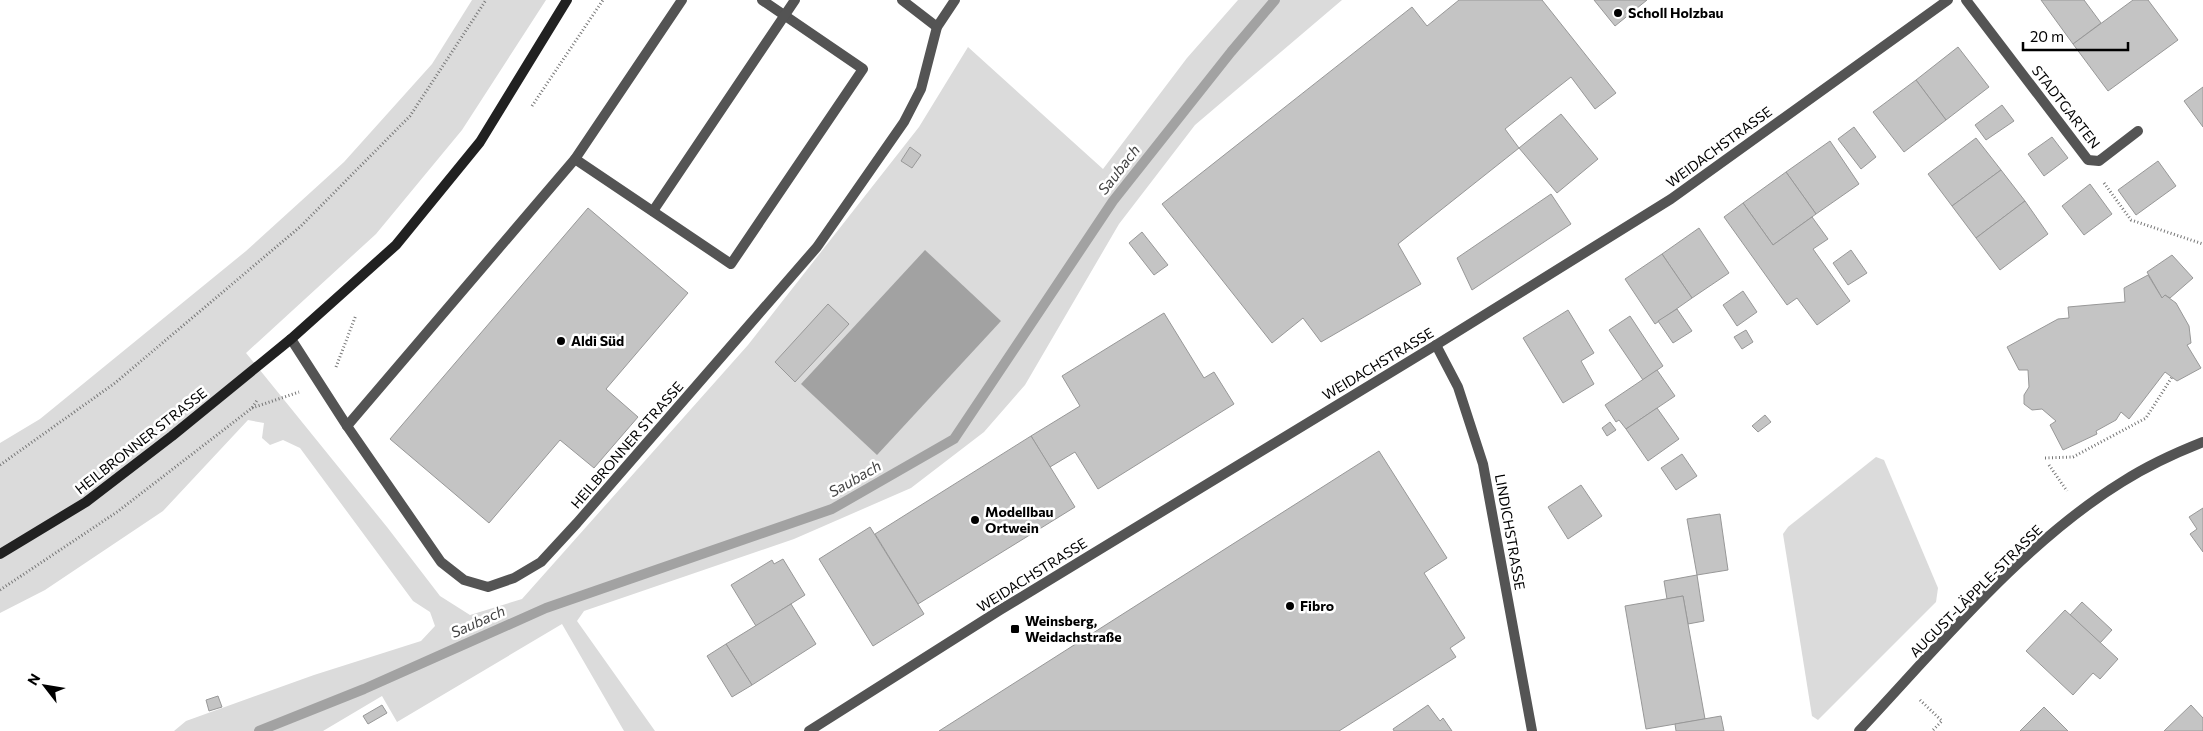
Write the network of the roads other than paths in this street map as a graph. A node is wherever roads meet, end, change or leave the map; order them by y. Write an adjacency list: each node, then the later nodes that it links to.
1 (568, 0): 14 (street, HEILBRONNER STRASSE)
2 (682, 0): 12 (street)
3 (762, 0): 9 (street)
4 (795, 0): 9 (street)
5 (902, 0): 10 (street)
6 (955, 0): 10 (street, HEILBRONNER STRASSE)
7 (1948, 0): 15 (street, WEIDACHSTRASSE)
8 (1966, 0): 11 (street, STADTGARTEN)
9 (785, 16): 13 (street); 13 (street)
10 (937, 27): 16 (street, HEILBRONNER STRASSE)
11 (2138, 131)
12 (575, 159): 13 (street); 16 (street)
13 (653, 211)
14 (291, 339): 16 (street, HEILBRONNER STRASSE); 18 (street, HEILBRONNER STRASSE)
15 (1436, 345): 19 (street, WEIDACHSTRASSE); 20 (street, LINDICHSTRASSE)
16 (347, 426)
17 (2203, 442): 21 (street, AUGUST-LÄPPLE-STRASSE)
18 (0, 554)
19 (809, 731)
20 (1532, 731)
21 (1858, 731)

